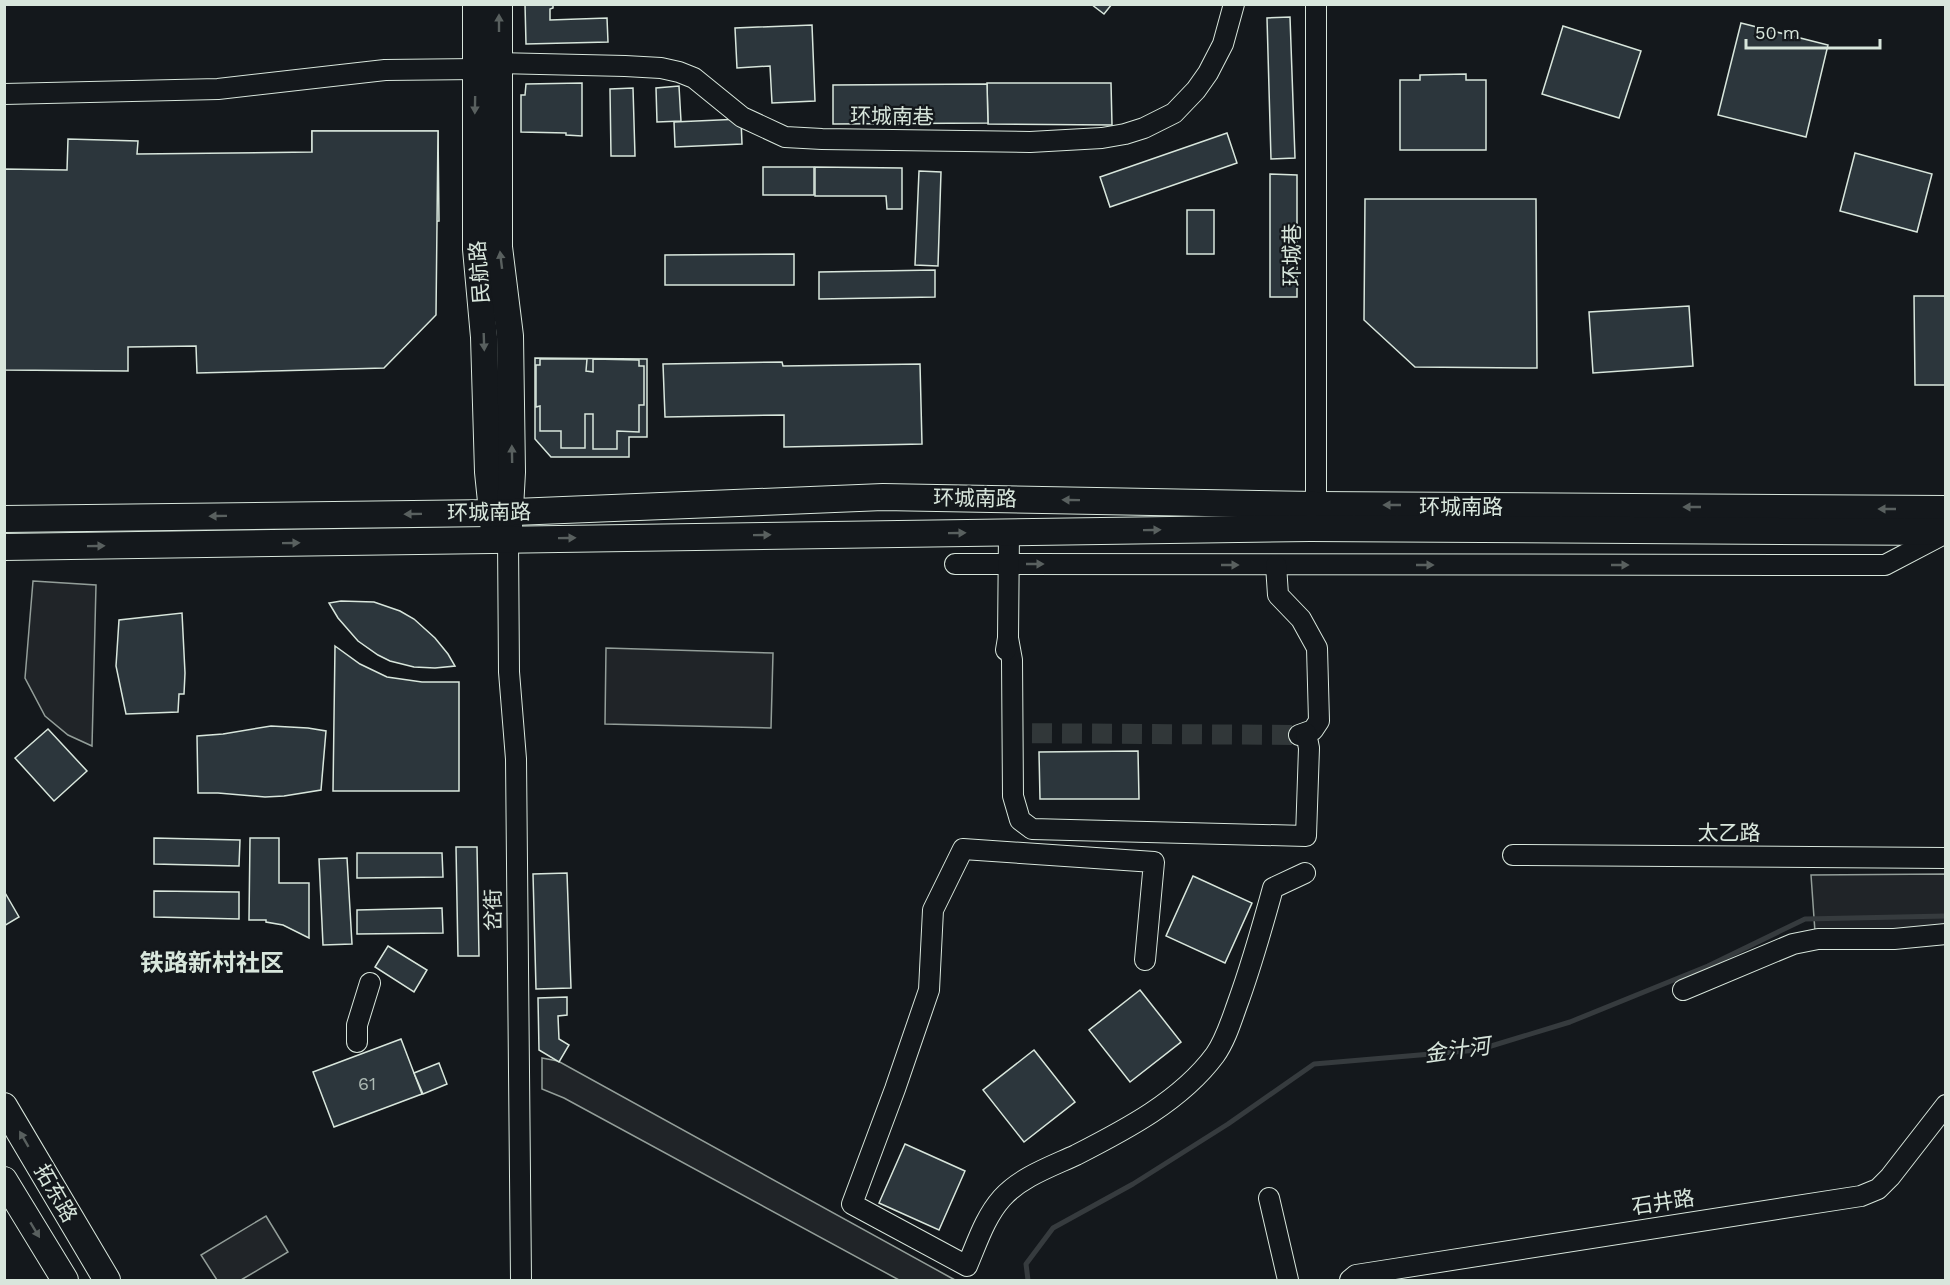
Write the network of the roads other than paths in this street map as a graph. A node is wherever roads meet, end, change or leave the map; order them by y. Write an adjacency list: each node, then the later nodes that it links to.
1 (476, 4): 5 (main road, 民航路)
2 (499, 4): 5 (main road, 民航路, one-way to 2)
3 (1234, 4): 5 (street, 环城南巷)
4 (1317, 4): 7 (street, 环城巷)
5 (487, 66): 6 (street, 环城南巷); 9 (main road, 民航路)
6 (4, 94)
7 (1316, 505): 8 (main road, 环城南路, one-way to 7); 9 (main road, 环城南路, one-way to 9)
8 (1946, 509)
9 (501, 513): 10 (main road, 环城南路, one-way to 10); 13 (main road, 民航路)
10 (4, 519)
11 (1009, 532): 12 (main road, 环城南路, one-way to 12); 13 (main road, 环城南路, one-way to 11); 16 (street)
12 (1946, 533): 17 (street, one-way to 12)
13 (502, 540): 14 (main road, 环城南路, one-way to 13); 34 (street, 岔街); 35 (street, 岔街)
14 (4, 547)
15 (955, 564): 16 (street)
16 (1009, 564): 17 (street, one-way to 17); 18 (street)
17 (1276, 565): 18 (street)
18 (1008, 638): 19 (street)
19 (1002, 733)
20 (1513, 855): 21 (street, 太乙路)
21 (1946, 858)
22 (1305, 873): 24 (street)
23 (1946, 934): 26 (street)
24 (1145, 960)
25 (370, 983): 27 (street)
26 (1683, 990)
27 (357, 1042)
28 (1946, 1105): 37 (street, 石井路)
29 (4, 1106): 33 (main road, 拓东路, one-way to 29)
30 (4, 1180): 32 (main road, 拓东路, one-way to 32)
31 (1269, 1198): 36 (street)
32 (65, 1281)
33 (107, 1281)
34 (508, 1281)
35 (521, 1281)
36 (1288, 1281)
37 (1350, 1281)

